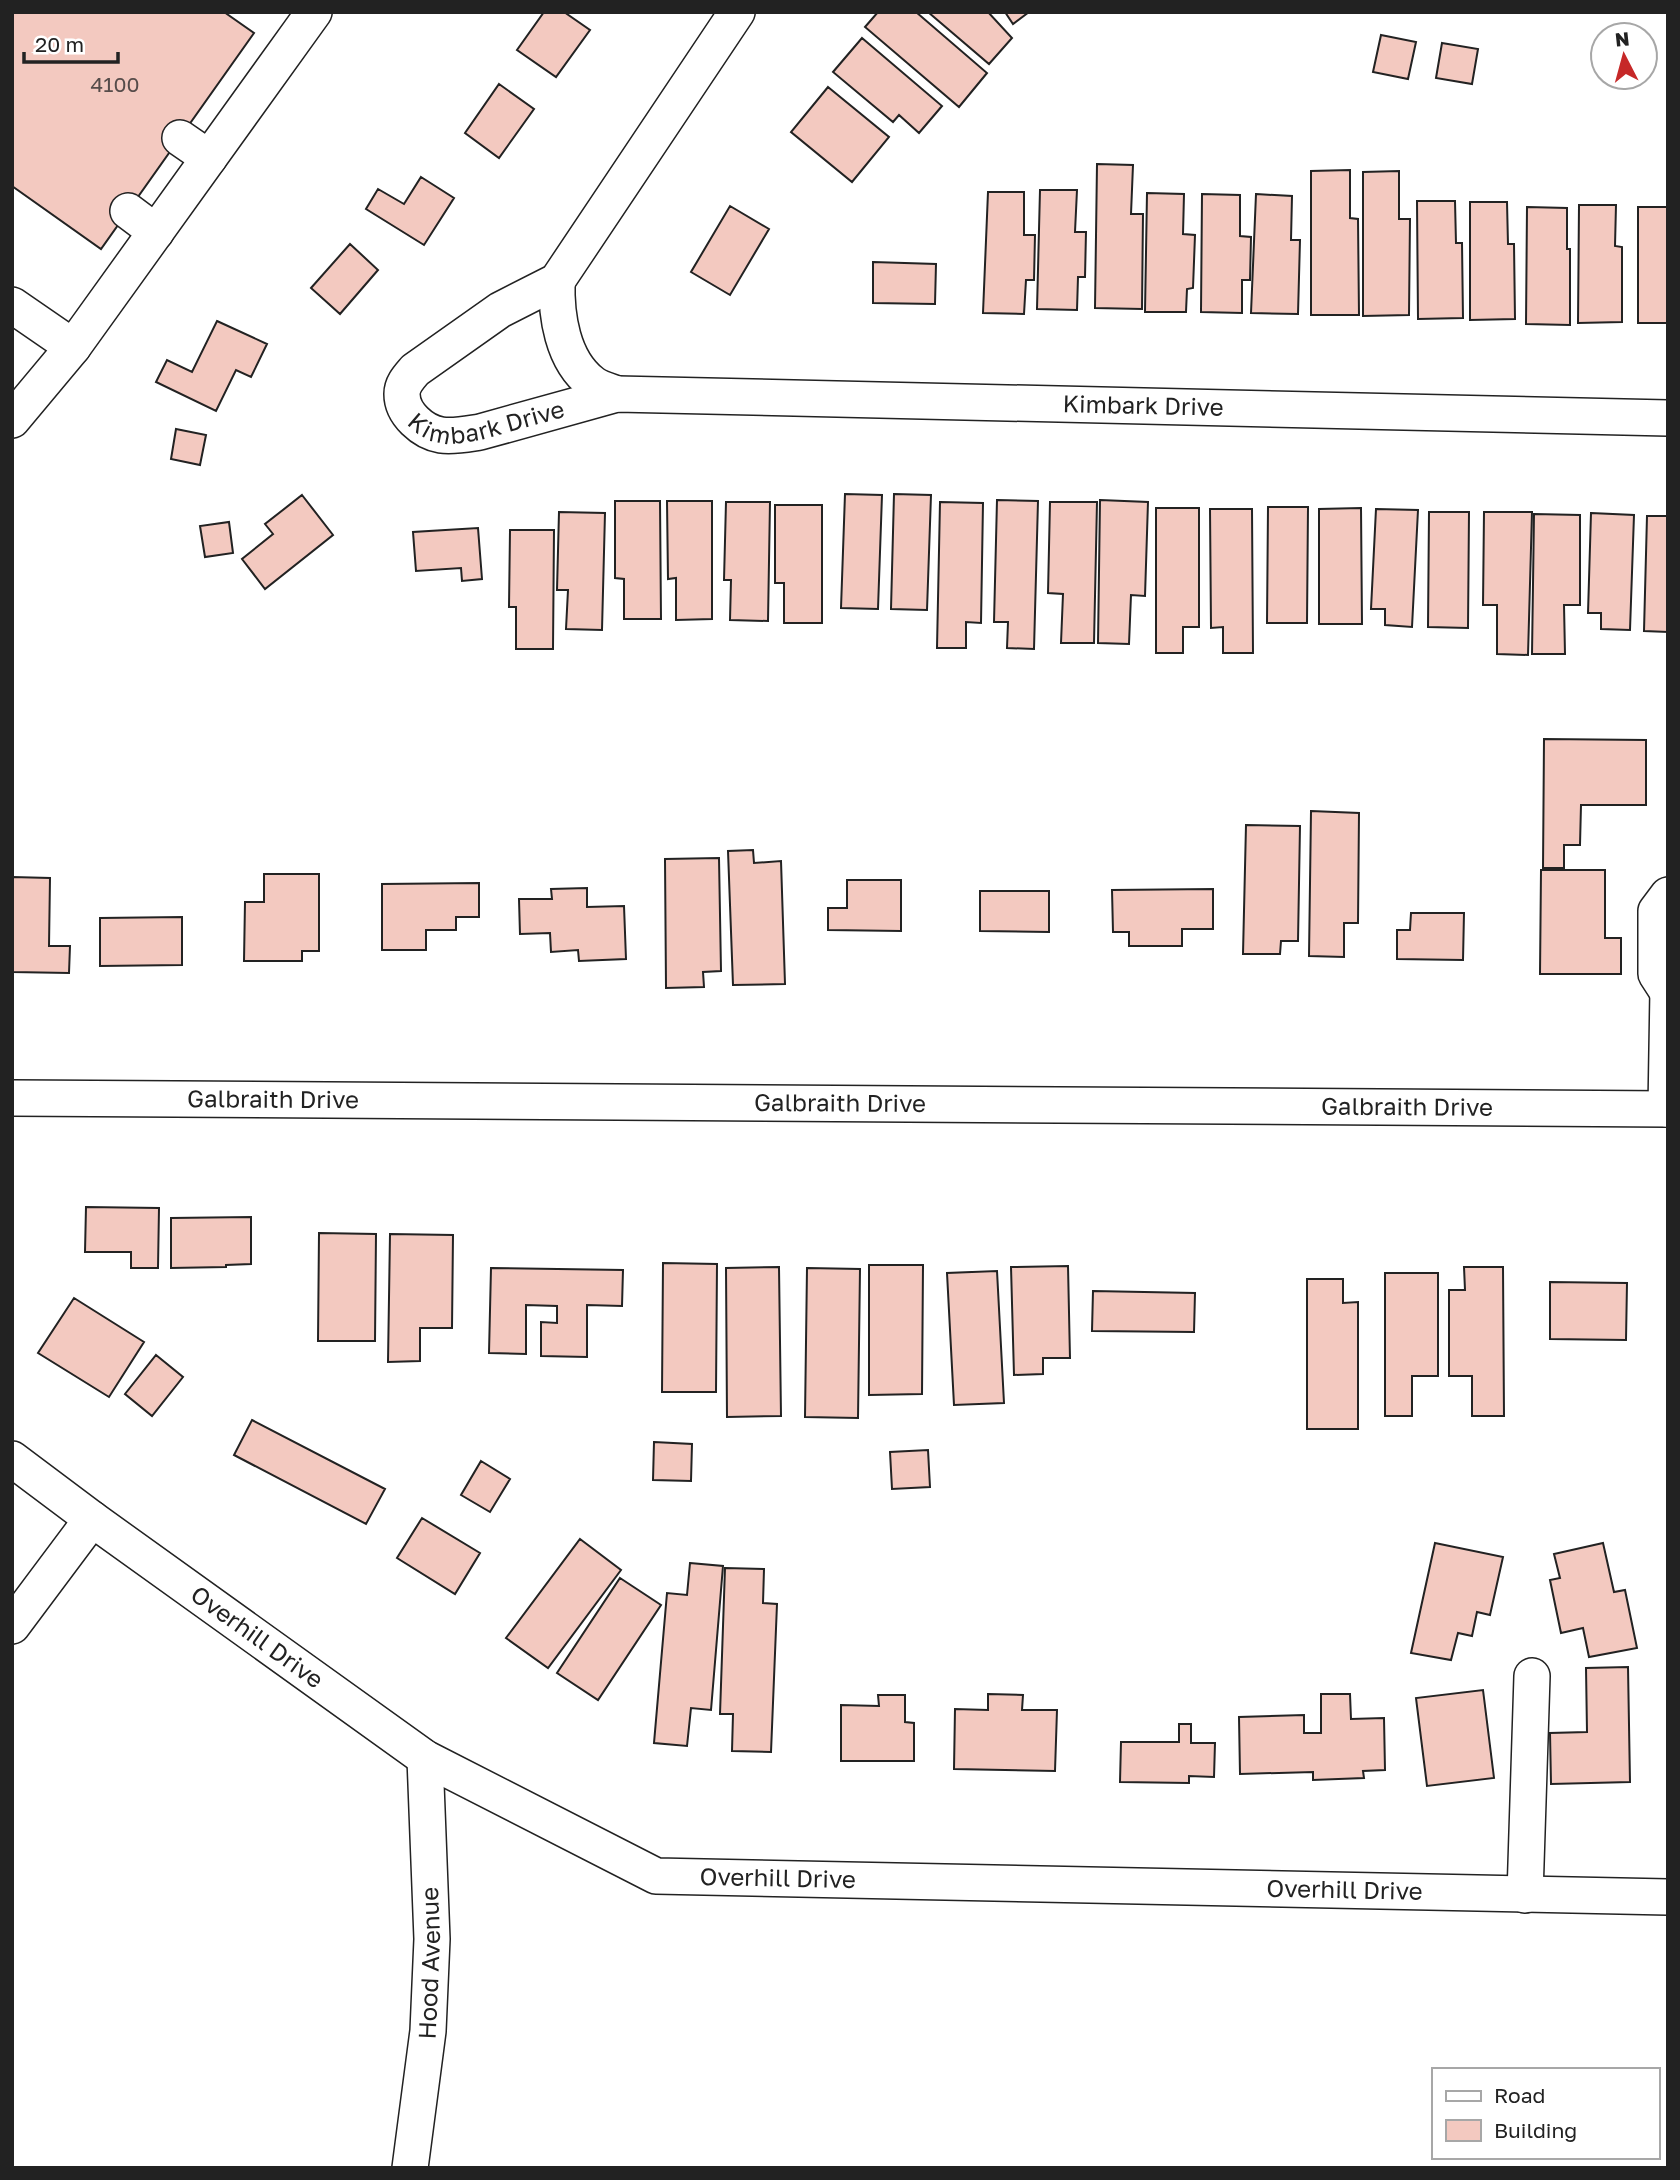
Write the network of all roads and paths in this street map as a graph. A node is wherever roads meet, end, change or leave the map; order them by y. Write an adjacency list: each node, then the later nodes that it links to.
1 (737, 12): 7 (street, Kimbark Drive)
2 (312, 13): 4 (street)
3 (180, 138): 4 (street)
4 (209, 158): 6 (street)
5 (128, 211): 6 (street)
6 (156, 232): 9 (street)
7 (557, 281): 10 (street, Kimbark Drive); 10 (street, Kimbark Drive)
8 (12, 305): 9 (street)
9 (73, 347): 12 (street)
10 (617, 394): 11 (street, Kimbark Drive)
11 (1668, 418)
12 (12, 420)
13 (1668, 895): 14 (street)
14 (1667, 990): 16 (street)
15 (12, 1098): 16 (street, Galbraith Drive)
16 (1667, 1109)
17 (12, 1458): 18 (street, Overhill Drive)
18 (92, 1519): 19 (street); 21 (street, Overhill Drive)
19 (12, 1626)
20 (1532, 1676): 22 (street)
21 (425, 1758): 22 (street, Overhill Drive); 24 (street, Hood Avenue)
22 (1525, 1895): 23 (street, Overhill Drive)
23 (1668, 1897)
24 (410, 2168)

